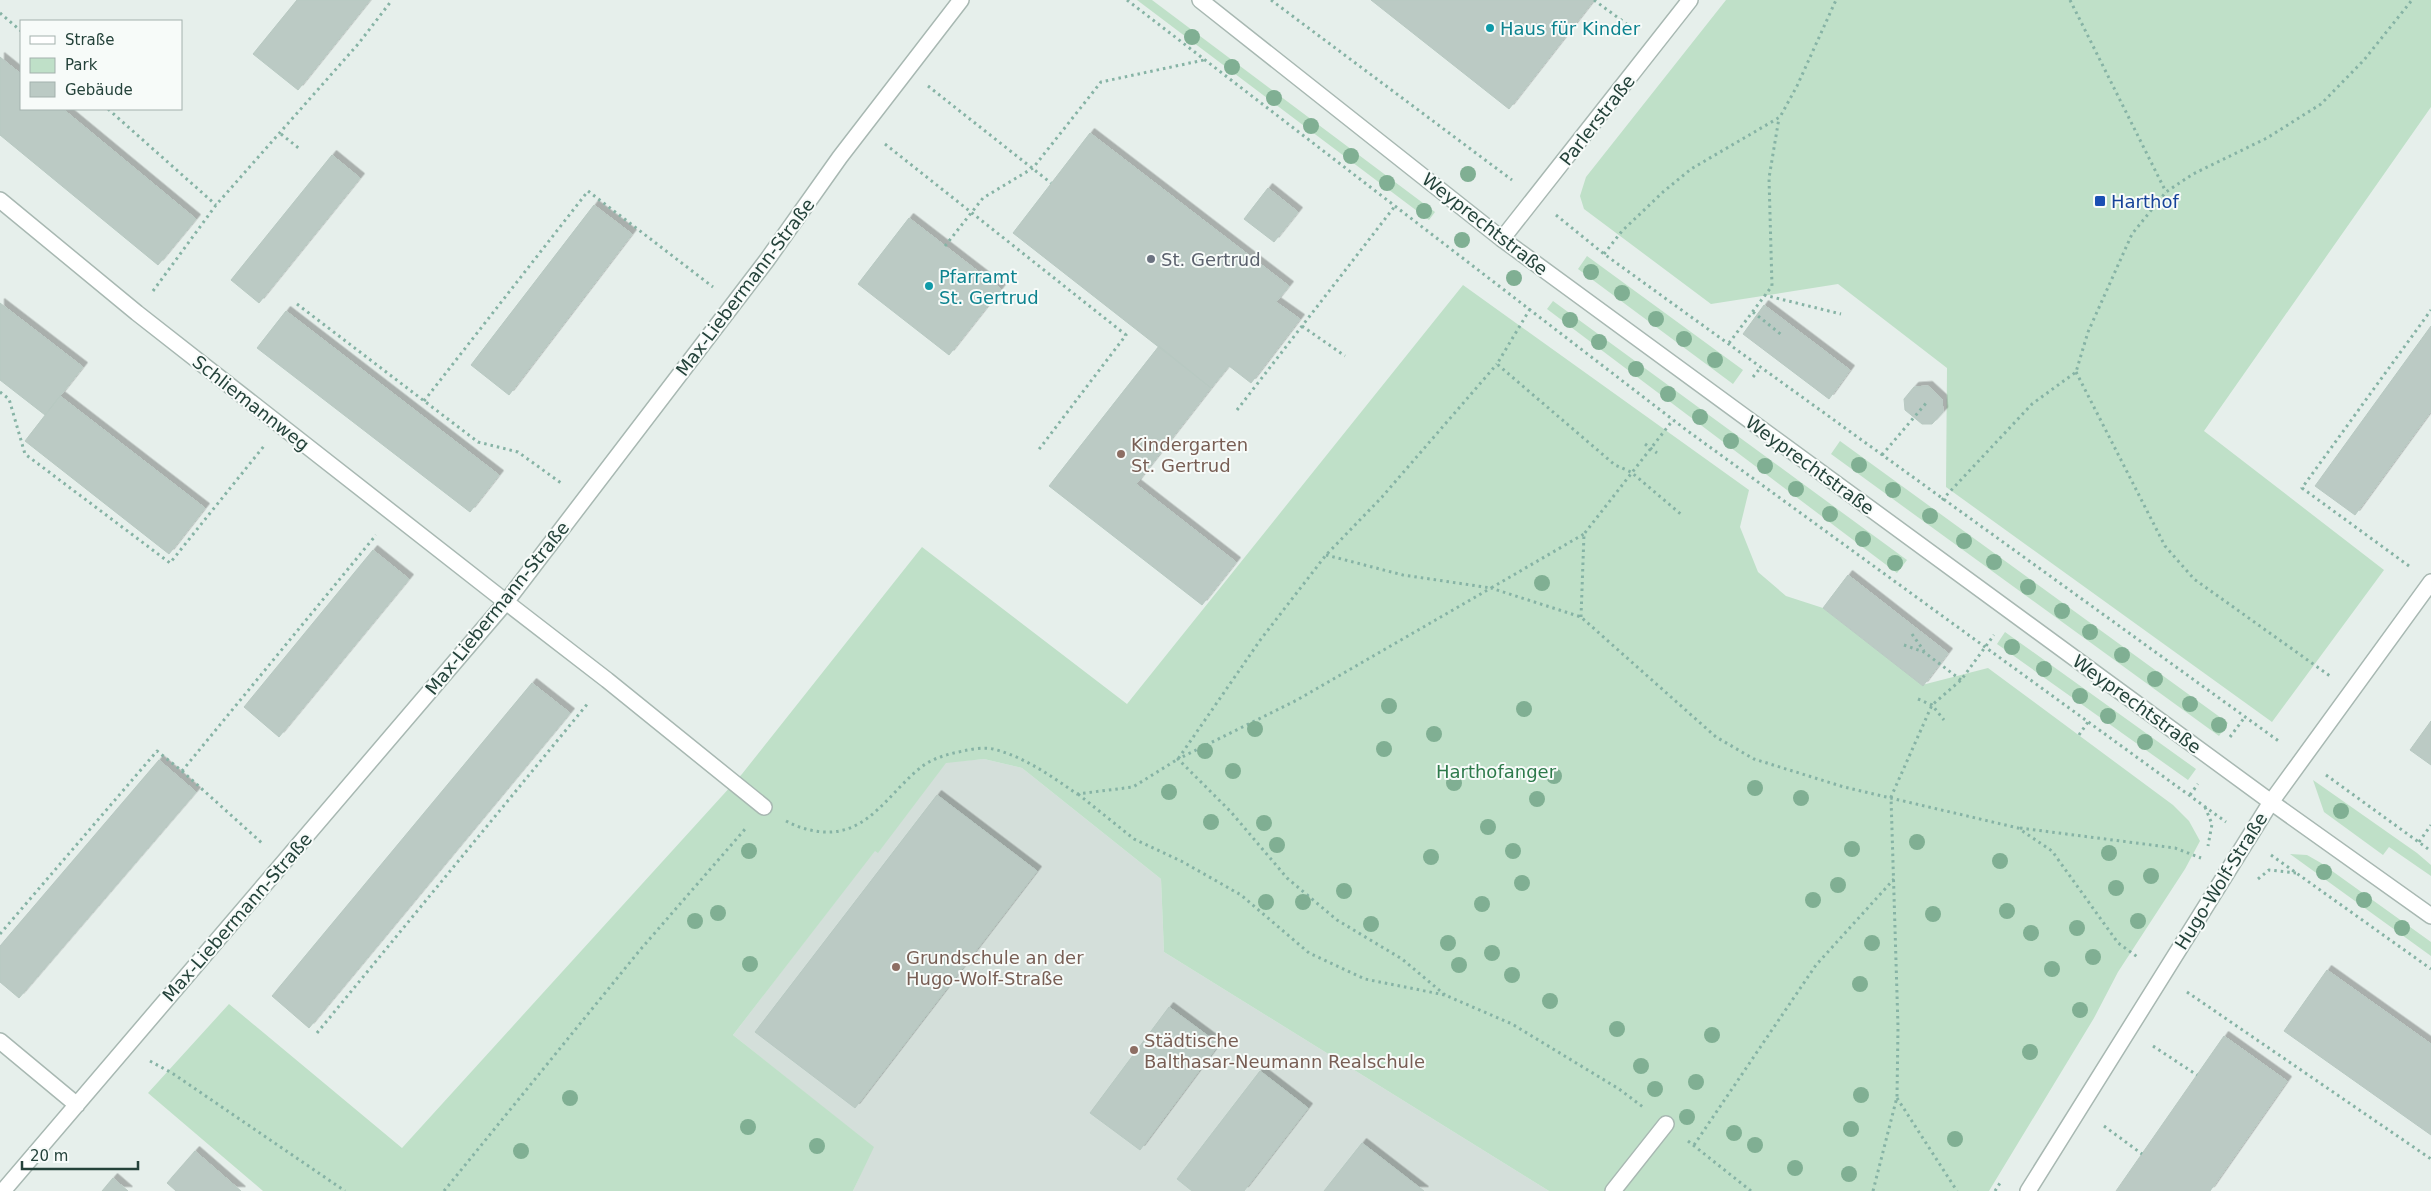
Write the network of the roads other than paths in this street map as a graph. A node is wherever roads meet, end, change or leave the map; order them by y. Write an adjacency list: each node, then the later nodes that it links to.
1 (961, 0): 7 (street, Max-Liebermann-Straße)
2 (1200, 0): 5 (street, Weyprechtstraße)
3 (1690, 0): 5 (street, Parlerstraße)
4 (0, 200): 7 (street, Schliemannweg)
5 (1502, 240): 8 (street, Weyprechtstraße)
6 (2431, 582): 8 (street, Hugo-Wolf-Straße)
7 (506, 602): 9 (street, Schliemannweg); 12 (street, Max-Liebermann-Straße)
8 (2271, 802): 10 (street, Weyprechtstraße); 16 (street, Hugo-Wolf-Straße)
9 (764, 807)
10 (2431, 916)
11 (0, 1042): 12 (street)
12 (77, 1105): 14 (street, Max-Liebermann-Straße)
13 (1666, 1124): 15 (street)
14 (3, 1191)
15 (1612, 1191)
16 (2028, 1191)

